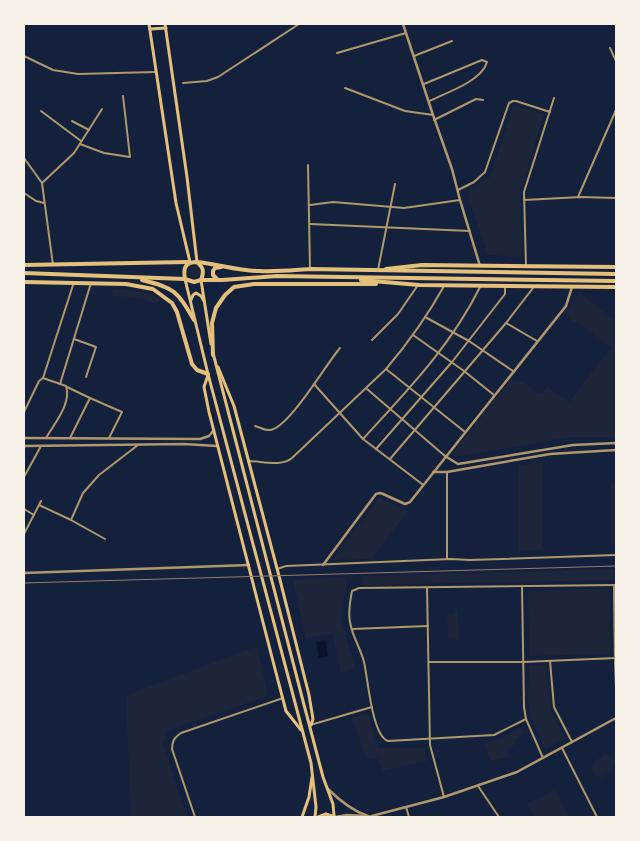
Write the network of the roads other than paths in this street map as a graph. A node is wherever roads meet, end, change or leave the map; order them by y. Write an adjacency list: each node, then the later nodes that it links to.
1 (149, 24): 5 (main road)
2 (298, 24): 14 (street)
3 (403, 24): 6 (street)
4 (166, 26): 5 (main road); 47 (main road)
5 (150, 29): 13 (main road)
6 (406, 33): 9 (street); 11 (street)
7 (452, 41): 11 (street)
8 (610, 48): 12 (street)
9 (337, 53)
10 (24, 56): 13 (street)
11 (414, 56): 15 (street)
12 (616, 61)
13 (156, 72): 46 (main road)
14 (183, 83)
15 (424, 84): 20 (street); 20 (street)
16 (345, 88): 25 (street)
17 (123, 96): 29 (street)
18 (554, 98): 24 (street)
19 (483, 100): 27 (street)
20 (429, 101): 25 (street)
21 (102, 109): 28 (street)
22 (616, 110): 36 (street)
23 (41, 112): 29 (street)
24 (550, 112): 34 (street); 39 (street)
25 (432, 115): 27 (street)
26 (72, 120): 28 (street)
27 (434, 120): 34 (street)
28 (89, 130): 29 (street)
29 (81, 143): 32 (street)
30 (24, 158): 32 (street)
31 (308, 165): 41 (street)
32 (42, 183): 40 (street)
33 (395, 184): 42 (street)
34 (458, 190): 38 (street)
35 (24, 193): 40 (street)
36 (578, 198): 37 (street); 39 (street)
37 (616, 198)
38 (460, 200): 42 (street); 45 (street)
39 (523, 200): 51 (street)
40 (45, 203): 49 (street)
41 (310, 205): 42 (street); 43 (street)
42 (391, 207): 44 (street)
43 (310, 224): 44 (street); 54 (street)
44 (387, 227): 45 (street); 55 (street)
45 (470, 231): 50 (street)
46 (190, 262): 47 (highway); 49 (highway); 60 (highway)
47 (197, 262): 52 (highway); 61 (highway)
48 (24, 265): 49 (highway)
49 (53, 265)
50 (480, 266): 51 (highway); 55 (highway)
51 (526, 266): 53 (highway)
52 (224, 267): 54 (highway); 62 (highway)
53 (616, 267)
54 (310, 269): 55 (highway)
55 (378, 270): 57 (highway)
56 (24, 273): 58 (highway)
57 (616, 274)
58 (132, 278): 60 (highway); 78 (highway)
59 (341, 278): 62 (highway); 63 (highway); 67 (highway)
60 (185, 279): 61 (highway); 75 (main road)
61 (201, 280): 62 (highway); 76 (main road)
62 (222, 280)
63 (616, 281)
64 (24, 282): 65 (highway)
65 (74, 282): 66 (highway); 96 (street)
66 (90, 283): 82 (street); 94 (highway)
67 (390, 283): 68 (highway); 89 (highway)
68 (419, 285): 69 (highway); 83 (street)
69 (444, 285): 70 (highway); 77 (street)
70 (480, 285): 71 (highway); 80 (street)
71 (505, 286): 72 (highway); 84 (street)
72 (534, 286): 73 (highway); 79 (street)
73 (572, 286): 74 (highway); 85 (street)
74 (616, 287)
75 (190, 302): 76 (main road); 78 (main road)
76 (205, 302): 89 (main road)
77 (425, 317): 80 (street); 81 (street)
78 (194, 320): 94 (main road)
79 (506, 322): 85 (street); 87 (street)
80 (453, 332): 84 (street); 88 (street)
81 (413, 335): 88 (street); 91 (street)
82 (74, 339): 95 (street); 97 (street)
83 (372, 340)
84 (469, 341): 87 (street); 90 (street)
85 (536, 341): 93 (street)
86 (340, 348): 98 (street)
87 (482, 350): 92 (street); 93 (street)
88 (439, 353): 90 (street); 101 (street)
89 (213, 355): 128 (main road); 160 (main road)
90 (452, 362): 92 (street); 104 (street)
91 (386, 369): 100 (street); 101 (street)
92 (464, 371): 102 (street); 105 (street)
93 (513, 371): 102 (street)
94 (208, 374): 111 (main road); 161 (main road)
95 (86, 377)
96 (43, 378): 97 (street); 107 (street)
97 (60, 384): 99 (street)
98 (314, 384): 108 (street); 110 (street)
99 (66, 386): 103 (street); 115 (street)
100 (367, 389): 106 (street); 108 (street)
101 (410, 389): 104 (street); 106 (street)
102 (494, 395): 113 (street)
103 (90, 398): 116 (street); 117 (street)
104 (422, 398): 105 (street); 109 (street)
105 (434, 407): 112 (street); 113 (street)
106 (391, 409): 109 (street); 118 (street)
107 (24, 412)
108 (340, 412): 118 (street); 128 (street)
109 (402, 419): 112 (street); 124 (street)
110 (255, 426)
111 (214, 430): 117 (street); 123 (main road)
112 (415, 431): 126 (street); 127 (street)
113 (465, 432): 126 (street)
114 (24, 438): 115 (street)
115 (46, 438): 116 (street)
116 (70, 438): 117 (street)
117 (109, 438)
118 (363, 439): 124 (street)
119 (616, 443): 126 (street)
120 (138, 444): 122 (street); 123 (street); 137 (street)
121 (24, 446): 122 (street)
122 (42, 446): 131 (street)
123 (218, 446): 142 (main road)
124 (376, 450): 127 (street)
125 (616, 450): 130 (street)
126 (445, 456): 129 (street)
127 (390, 459): 132 (street)
128 (248, 461): 144 (main road)
129 (433, 472): 130 (street); 132 (street)
130 (447, 472): 141 (street)
131 (24, 477)
132 (422, 484): 143 (street)
133 (41, 501): 134 (street)
134 (39, 505): 136 (street); 137 (street)
135 (24, 509): 136 (street)
136 (34, 515): 138 (street)
137 (71, 520): 139 (street)
138 (24, 534)
139 (105, 539)
140 (616, 555): 141 (street)
141 (447, 559): 143 (street)
142 (249, 565): 145 (street); 156 (main road)
143 (323, 565): 144 (street)
144 (276, 569): 160 (main road)
145 (24, 573)
146 (615, 585): 147 (street); 151 (street)
147 (522, 587): 148 (street); 154 (street)
148 (427, 588): 149 (street); 150 (street)
149 (428, 626): 150 (street); 153 (street)
150 (352, 629): 157 (street)
151 (615, 659): 152 (street); 155 (street)
152 (550, 661): 154 (street); 163 (street)
153 (429, 662): 154 (street); 162 (street)
154 (523, 662): 159 (street)
155 (616, 687)
156 (283, 698): 161 (main road); 171 (street)
157 (372, 707): 160 (street); 162 (street)
158 (616, 718): 163 (street)
159 (526, 719): 162 (street); 165 (street)
160 (310, 725): 168 (main road)
161 (302, 732): 166 (main road)
162 (429, 740): 169 (street)
163 (572, 742): 164 (street)
164 (562, 748): 165 (street); 178 (street)
165 (542, 758): 167 (street)
166 (312, 776): 172 (main road); 173 (main road)
167 (478, 786): 169 (street); 177 (street)
168 (326, 787): 174 (main road); 175 (street)
169 (444, 797): 170 (street)
170 (406, 807): 175 (street); 176 (street)
171 (195, 817)
172 (302, 817)
173 (317, 817): 174 (main road)
174 (335, 817): 175 (street)
175 (369, 817)
176 (409, 817)
177 (499, 817)
178 (597, 817)

